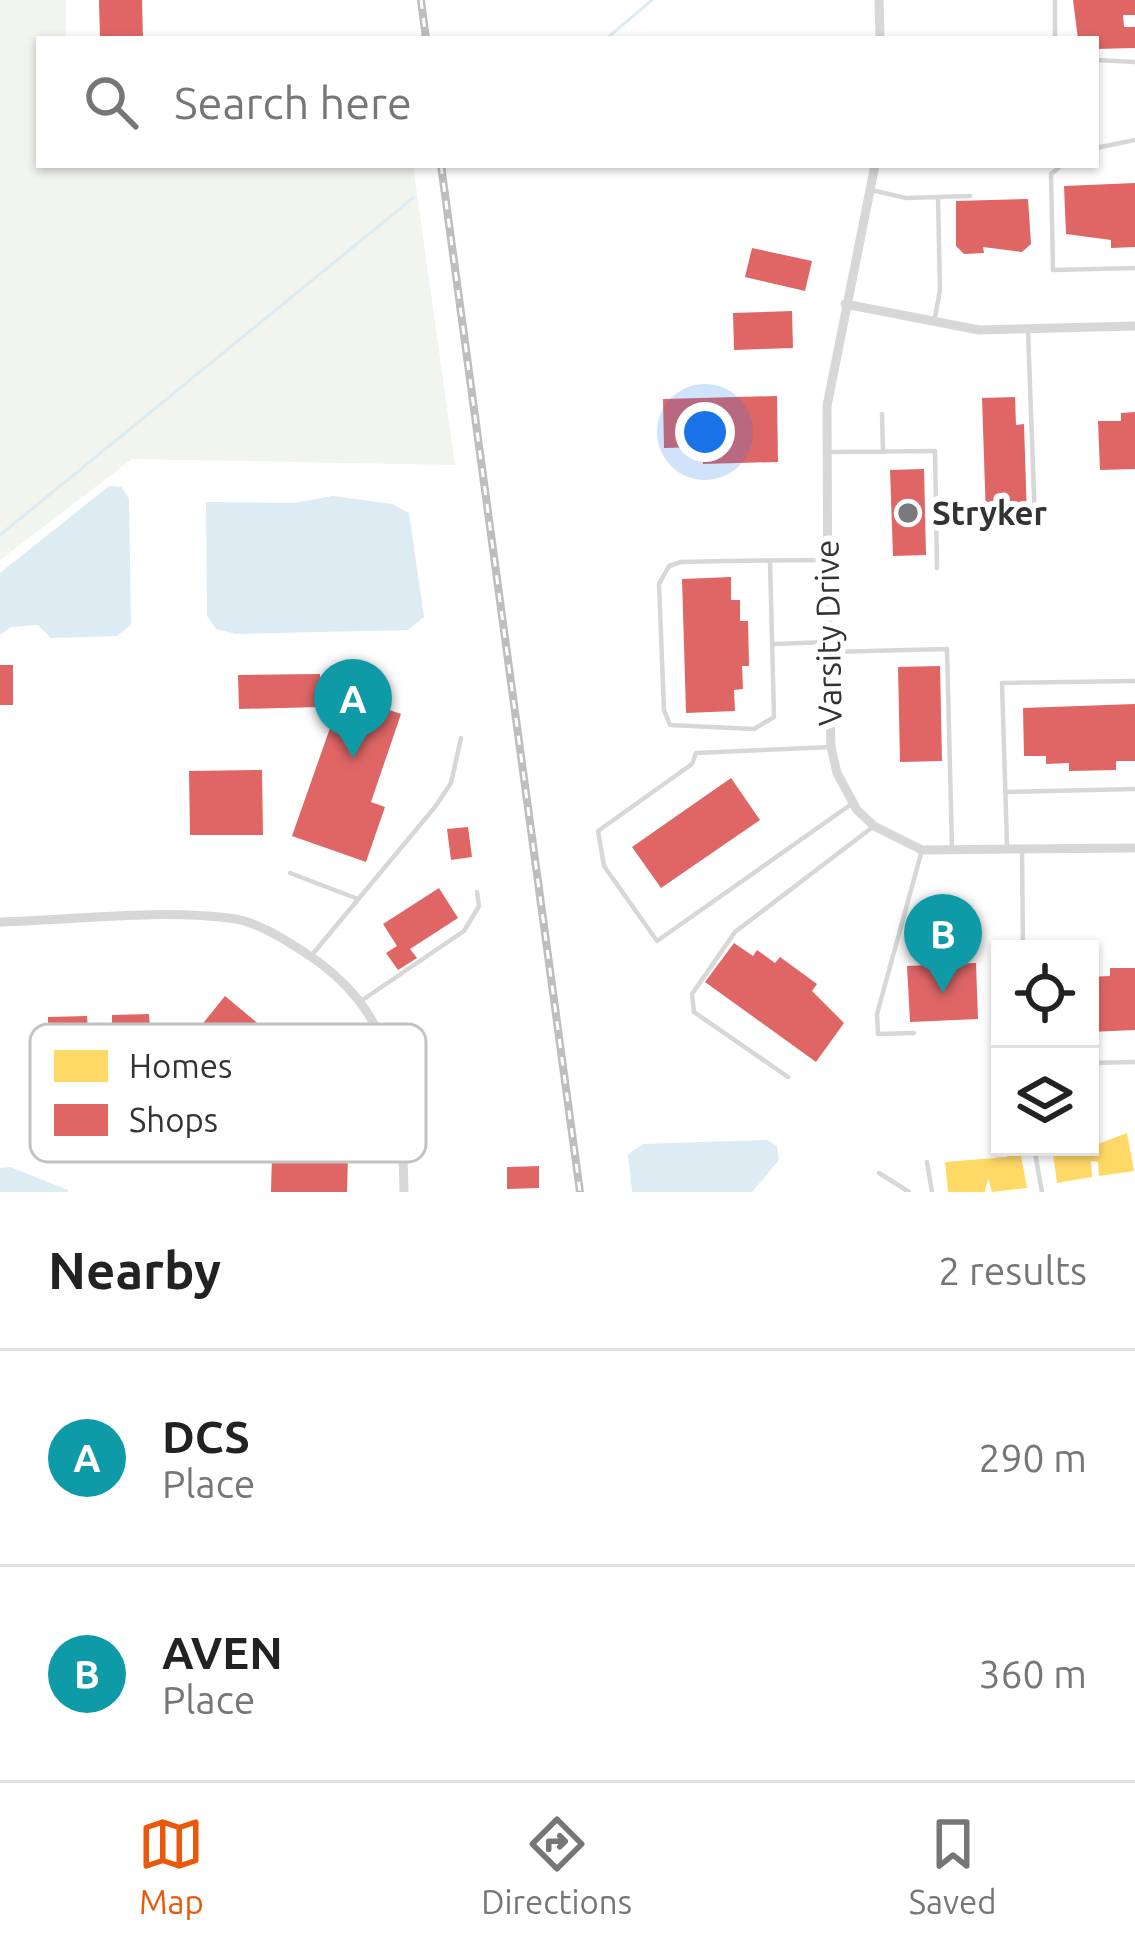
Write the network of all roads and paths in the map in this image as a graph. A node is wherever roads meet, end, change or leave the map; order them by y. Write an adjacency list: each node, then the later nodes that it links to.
1 (879, 0): 3 (street)
2 (1055, 0): 4 (lane)
3 (880, 36)
4 (1054, 36)
5 (1099, 60): 6 (lane)
6 (1135, 62)
7 (1135, 140): 8 (lane)
8 (1099, 147)
9 (875, 168): 11 (street, Varsity Drive)
10 (1058, 168): 14 (lane)
11 (871, 190): 13 (lane); 15 (street, Varsity Drive)
12 (970, 196): 13 (lane)
13 (938, 197): 16 (lane)
14 (1135, 268)
15 (845, 304): 16 (street); 20 (street, Varsity Drive)
16 (934, 325): 18 (street)
17 (1135, 326): 18 (street)
18 (1028, 330): 22 (lane)
19 (883, 414): 21 (lane)
20 (824, 452): 21 (lane); 23 (street, Varsity Drive)
21 (883, 452): 25 (lane)
22 (1035, 523)
23 (826, 560): 24 (lane); 27 (street, Varsity Drive)
24 (770, 561): 26 (lane); 26 (lane)
25 (937, 568)
26 (772, 644): 27 (lane)
27 (828, 647): 30 (street, Varsity Drive); 38 (lane)
28 (1135, 681): 32 (lane)
29 (461, 738): 42 (lane)
30 (831, 747): 33 (street, Varsity Drive); 33 (lane)
31 (1135, 789): 32 (lane)
32 (1005, 792): 39 (lane)
33 (853, 803): 34 (street, Varsity Drive)
34 (874, 826): 36 (street, Varsity Drive); 51 (lane)
35 (1135, 848): 37 (street, Varsity Drive)
36 (922, 850): 38 (street, Varsity Drive); 48 (lane)
37 (1022, 850): 39 (street, Varsity Drive); 44 (lane)
38 (952, 851): 39 (street, Varsity Drive)
39 (1007, 851)
40 (290, 873): 42 (lane)
41 (477, 892): 46 (lane)
42 (358, 899): 45 (lane)
43 (0, 922): 45 (street)
44 (1023, 940)
45 (311, 956): 46 (street)
46 (361, 1000): 47 (street)
47 (374, 1024)
48 (914, 1034)
49 (1135, 1062): 50 (lane)
50 (1099, 1063)
51 (788, 1078)
52 (1036, 1156): 59 (lane)
53 (403, 1162): 56 (street)
54 (927, 1162): 58 (lane)
55 (879, 1173): 57 (lane)
56 (404, 1192)
57 (909, 1192)
58 (932, 1192)
59 (1042, 1192)

